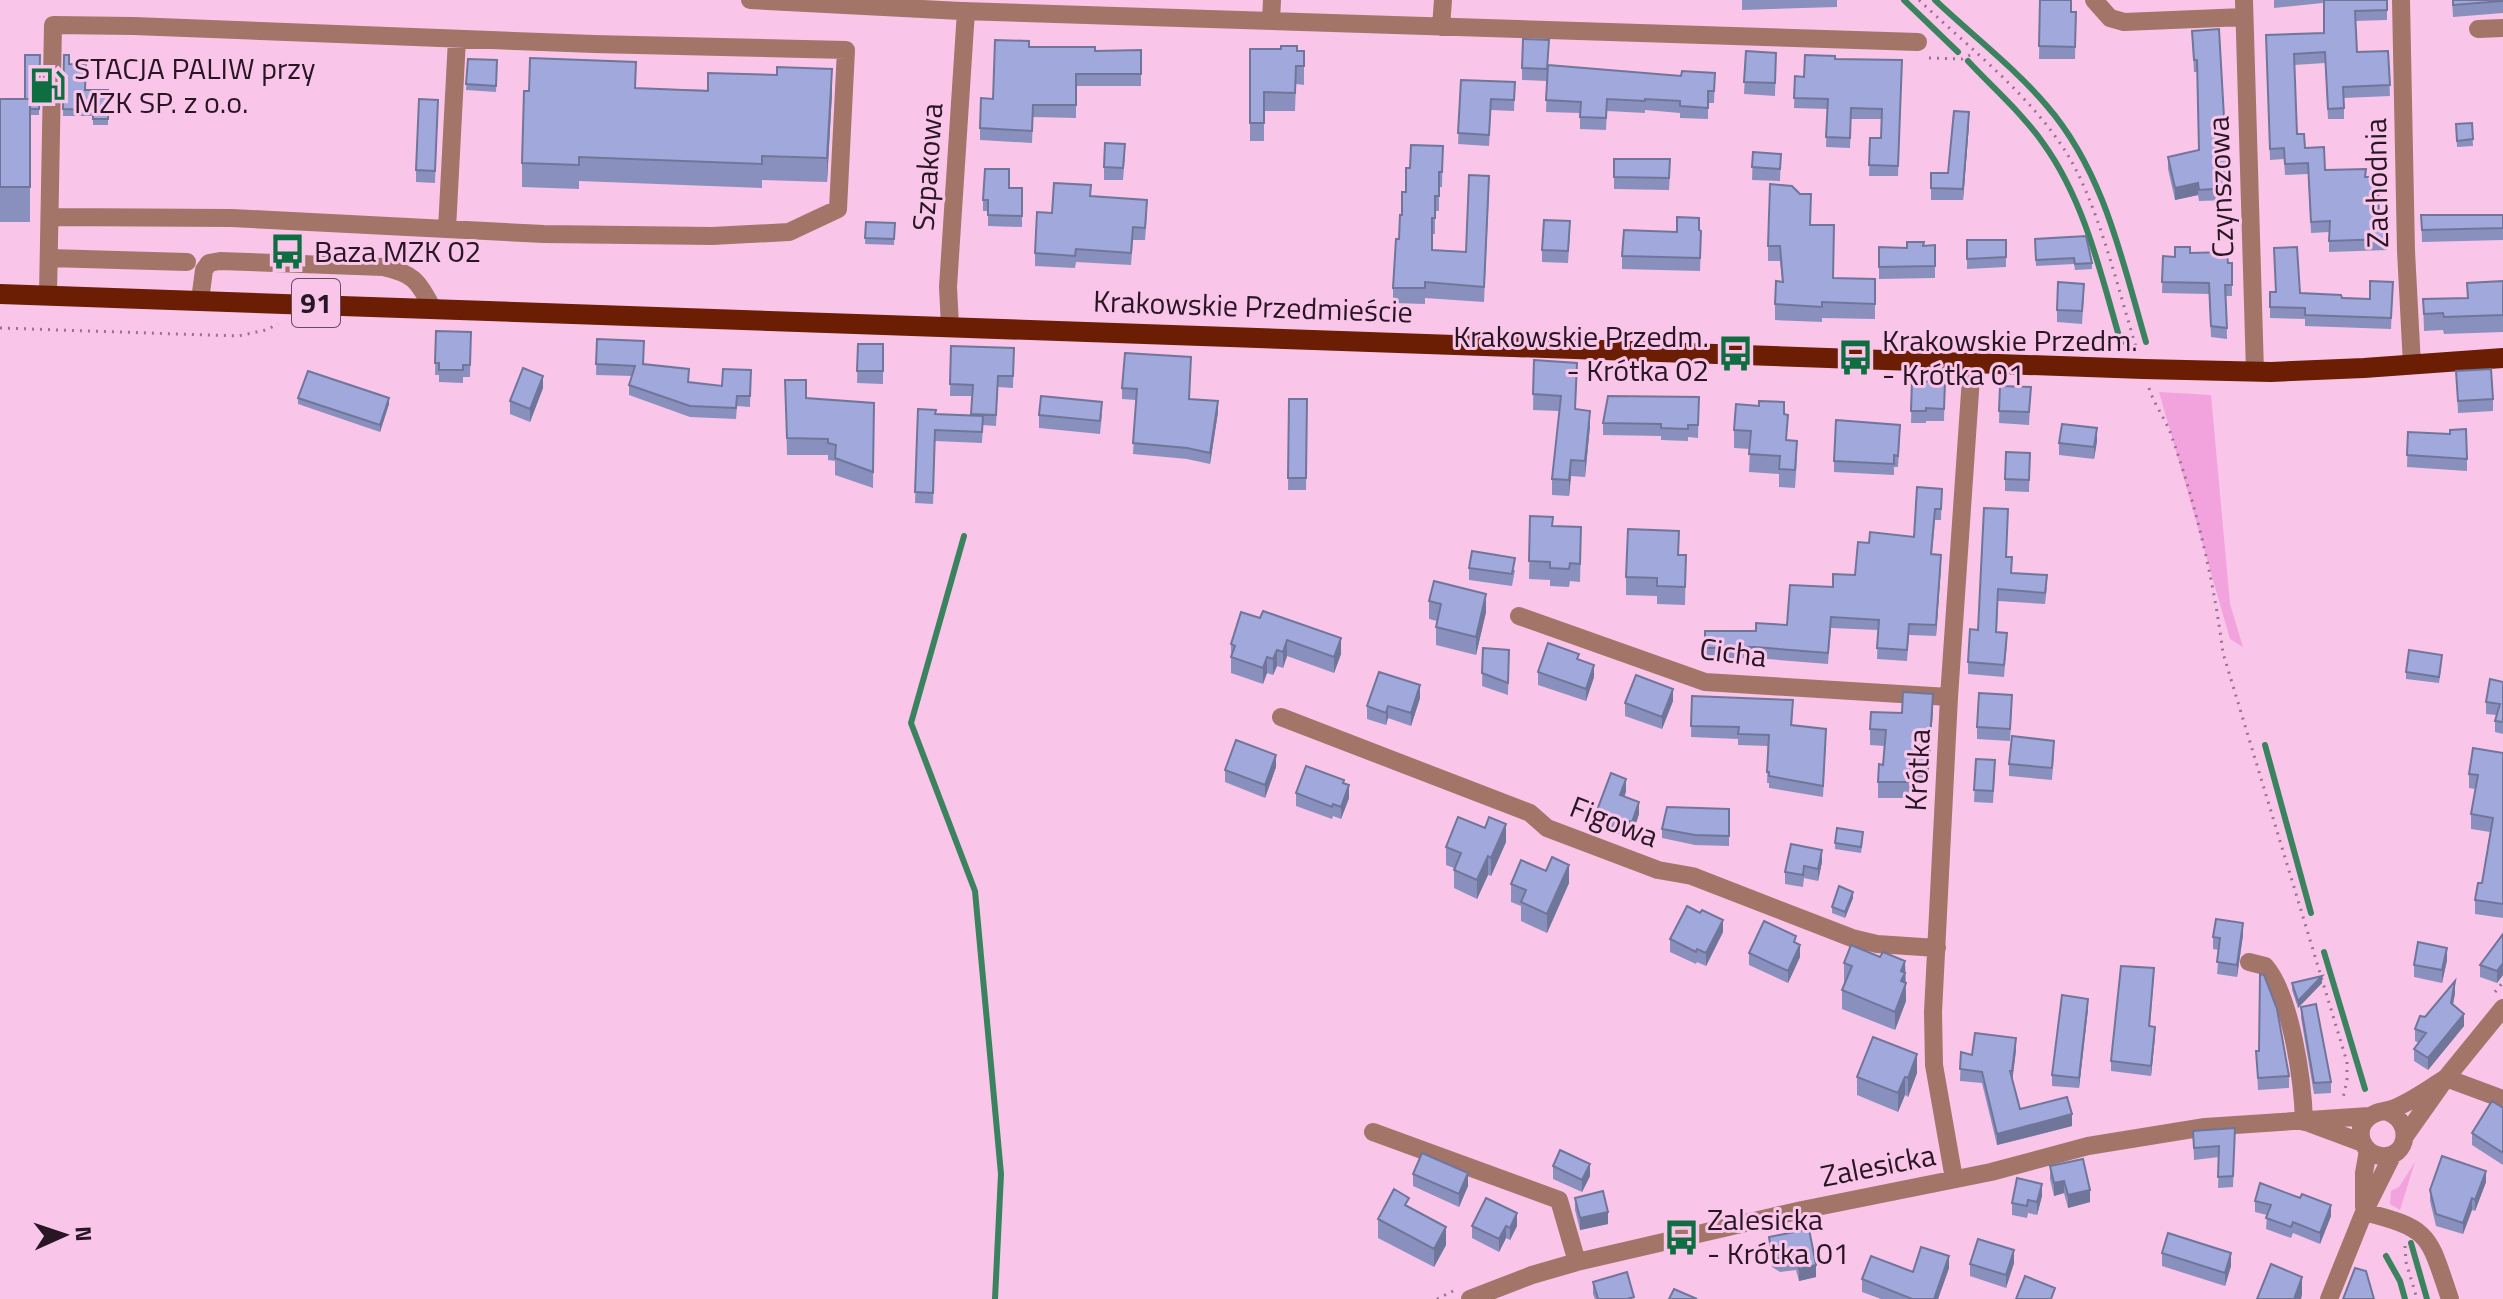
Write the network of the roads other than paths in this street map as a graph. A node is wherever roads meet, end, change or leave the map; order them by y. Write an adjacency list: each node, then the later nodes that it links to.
1 (750, 0): 6 (street)
2 (1272, 0): 8 (street)
3 (1443, 0): 9 (street)
4 (2094, 0): 7 (street)
5 (2401, 0): 25 (street, Zachodnia)
6 (963, 8): 8 (street); 22 (street, Szpakowa)
7 (2244, 8): 26 (street, Czynszowa)
8 (1271, 21): 9 (street)
9 (1441, 27): 13 (street)
10 (2503, 28): 11 (street)
11 (2478, 29)
12 (457, 39): 14 (street); 15 (street); 15 (street)
13 (1918, 42)
14 (50, 217): 15 (street); 16 (street)
15 (447, 229)
16 (49, 258): 17 (street); 19 (street)
17 (187, 262)
18 (0, 294): 19 (main road, Krakowskie Przedmieście / 91)
19 (48, 295): 20 (main road, Krakowskie Przedmieście / 91)
20 (200, 300): 21 (main road, Krakowskie Przedmieście / 91); 21 (street)
21 (432, 307): 22 (main road, Krakowskie Przedmieście / 91)
22 (950, 326): 24 (main road, Krakowskie Przedmieście / 91)
23 (2503, 358): 25 (main road, Krakowskie Przedmieście / 91)
24 (1972, 363): 26 (main road, Krakowskie Przedmieście / 91); 28 (street, Krótka)
25 (2412, 365): 26 (main road, Krakowskie Przedmieście / 91)
26 (2255, 372)
27 (1519, 616): 28 (street, Cicha)
28 (1949, 697): 30 (street, Krótka)
29 (1281, 717): 30 (street, Figowa)
30 (1937, 948): 41 (street, Krótka)
31 (2249, 962): 36 (street)
32 (2503, 1008): 33 (street)
33 (2446, 1078): 34 (street); 35 (street); 38 (street)
34 (2503, 1099)
35 (2377, 1114): 36 (street, Zalesicka); 38 (street); 39 (street)
36 (2304, 1122): 39 (street, Zalesicka); 41 (street, Zalesicka)
37 (1373, 1132): 43 (street)
38 (2405, 1136): 40 (street)
39 (2365, 1147): 40 (street); 42 (street)
40 (2393, 1154): 42 (street)
41 (1954, 1179): 43 (street, Zalesicka)
42 (2364, 1212): 45 (street); 46 (street)
43 (1577, 1262): 44 (street, Zalesicka)
44 (1470, 1299)
45 (2329, 1299)
46 (2450, 1299)

